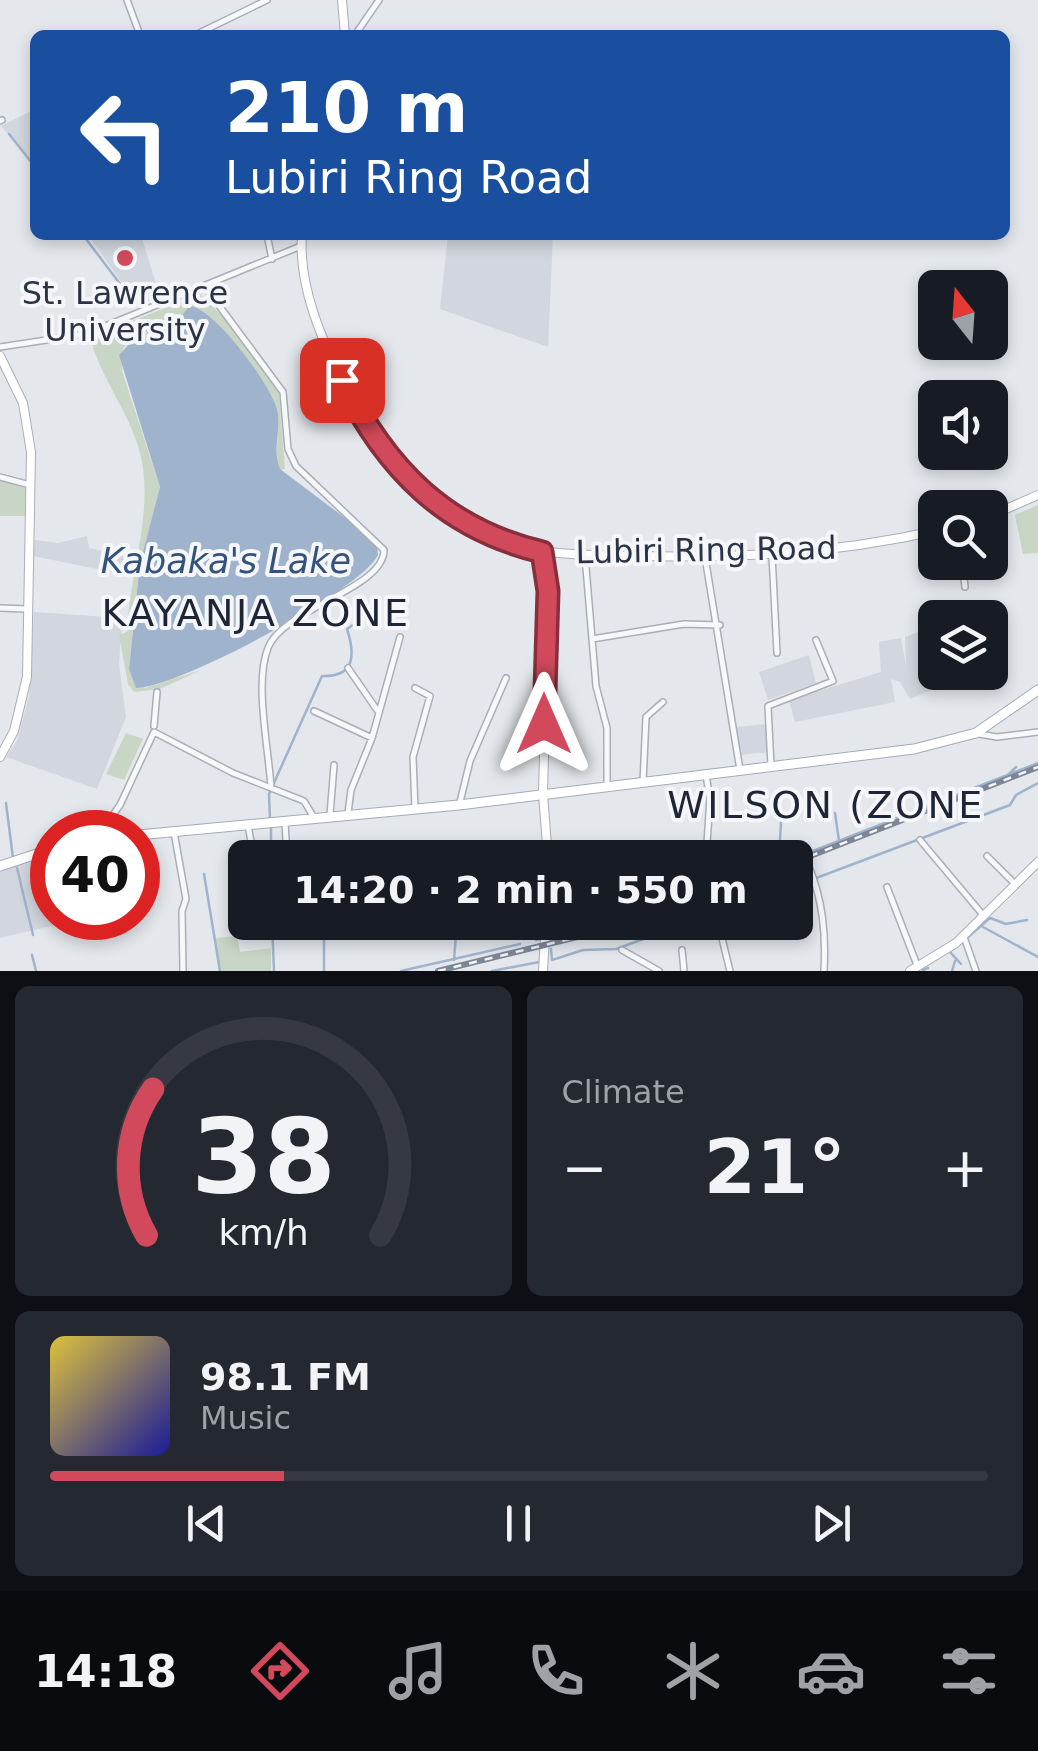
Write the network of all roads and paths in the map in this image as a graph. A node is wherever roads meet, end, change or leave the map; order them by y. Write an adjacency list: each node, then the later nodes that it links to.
1 (127, 0): 5 (street)
2 (266, 0): 6 (street)
3 (342, 0): 7 (main road)
4 (379, 0): 8 (street)
5 (138, 30)
6 (205, 30)
7 (344, 30)
8 (358, 30)
9 (268, 240): 12 (street)
10 (302, 240): 11 (main road, Lubiri Ring Road)
11 (301, 246): 12 (street); 21 (main road, Lubiri Ring Road)
12 (272, 259): 13 (street)
13 (206, 288): 14 (street); 53 (street)
14 (2, 347): 15 (main road)
15 (1, 358): 17 (main road)
16 (0, 476): 17 (street)
17 (30, 485): 28 (main road)
18 (1038, 495): 19 (main road)
19 (1008, 508)
20 (918, 534): 23 (main road, Lubiri Ring Road)
21 (542, 552): 22 (main road, Lubiri Ring Road); 54 (main road)
22 (584, 555): 24 (main road, Lubiri Ring Road); 31 (street)
23 (772, 555): 24 (main road, Lubiri Ring Road); 33 (street)
24 (706, 557): 29 (street)
25 (964, 580): 26 (street)
26 (965, 587)
27 (0, 608): 28 (street)
28 (30, 609): 46 (main road)
29 (720, 626): 31 (street); 49 (street)
30 (400, 636): 41 (street)
31 (592, 639): 52 (street)
32 (816, 640): 48 (street)
33 (777, 653)
34 (348, 668): 41 (street)
35 (506, 678): 55 (street)
36 (415, 688): 56 (street)
37 (1038, 690): 44 (main road)
38 (157, 692): 42 (street)
39 (664, 702): 51 (street)
40 (314, 710): 45 (street)
41 (377, 710): 45 (street)
42 (154, 726)
43 (1038, 732): 44 (street)
44 (976, 734): 48 (main road)
45 (372, 738): 58 (street)
46 (0, 758)
47 (334, 765): 59 (street)
48 (771, 766): 49 (main road)
49 (740, 770): 50 (main road)
50 (706, 774): 51 (main road); 68 (street)
51 (644, 783): 52 (main road)
52 (607, 786): 54 (main road)
53 (271, 788): 57 (street); 60 (street)
54 (543, 794): 55 (main road); 67 (main road)
55 (459, 805): 56 (main road)
56 (415, 809): 58 (main road)
57 (116, 810)
58 (348, 816): 59 (main road)
59 (330, 818): 60 (main road)
60 (314, 819): 61 (main road)
61 (285, 822): 62 (main road); 66 (street)
62 (248, 824): 63 (main road); 65 (street)
63 (174, 832): 64 (main road); 84 (street)
64 (160, 833)
65 (251, 840)
66 (286, 840)
67 (547, 840)
68 (707, 840)
69 (920, 840): 77 (street)
70 (30, 856): 73 (main road)
71 (987, 856): 75 (street)
72 (1038, 862): 75 (main road)
73 (0, 866)
74 (813, 876): 89 (street)
75 (1016, 885): 77 (main road)
76 (887, 886): 83 (street)
77 (985, 917): 78 (main road)
78 (964, 937): 83 (main road); 90 (street)
79 (545, 940): 85 (main road)
80 (722, 940): 88 (street)
81 (622, 950): 86 (street)
82 (682, 950): 87 (street)
83 (914, 969)
84 (183, 971)
85 (543, 971)
86 (659, 971)
87 (684, 971)
88 (730, 971)
89 (824, 971)
90 (976, 971)

